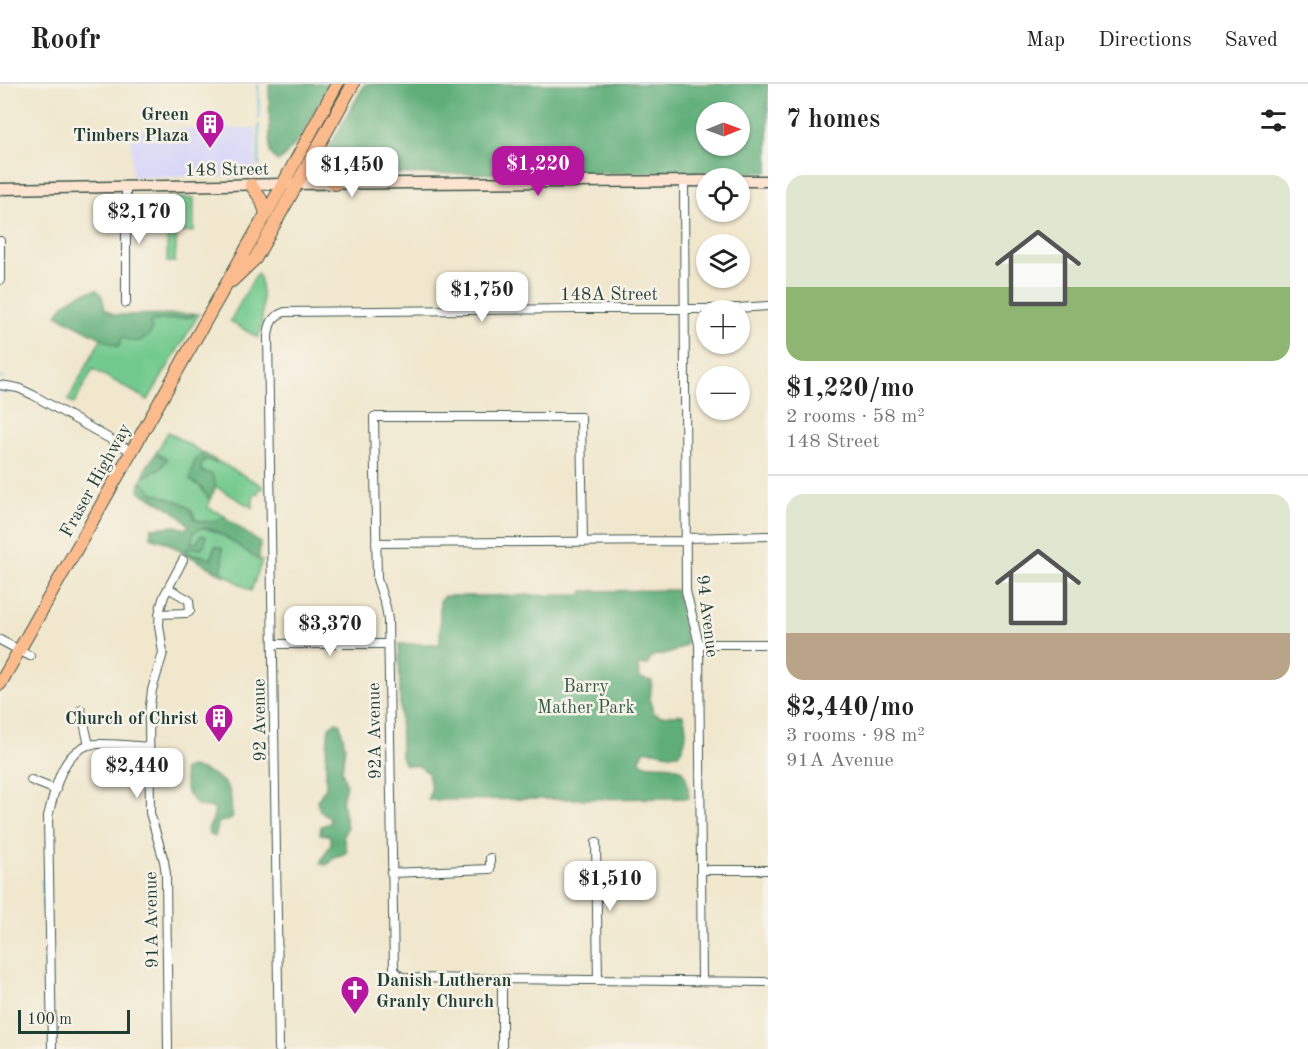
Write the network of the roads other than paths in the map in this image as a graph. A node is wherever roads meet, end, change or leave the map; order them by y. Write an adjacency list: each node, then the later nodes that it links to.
1 (337, 84): 8 (main road, Fraser Highway)
2 (353, 84): 3 (main road, Fraser Highway)
3 (313, 156): 9 (main road); 11 (main road, Fraser Highway)
4 (696, 181): 7 (main road, 148 Street)
5 (750, 181): 6 (main road)
6 (768, 181)
7 (684, 182): 9 (main road, 148 Street); 20 (street, 94 Avenue)
8 (283, 184): 10 (main road, 148 Street); 11 (main road, 148 Street); 14 (main road, Fraser Highway)
9 (335, 184): 11 (main road, 148 Street)
10 (251, 185): 12 (main road, 148 Street); 14 (main road)
11 (297, 185): 17 (main road, Fraser Highway)
12 (126, 187): 13 (main road, 148 Street); 18 (street)
13 (0, 189)
14 (266, 213): 17 (main road, Fraser Highway)
15 (0, 241): 16 (street)
16 (0, 280)
17 (221, 293): 23 (main road, Fraser Highway)
18 (126, 303)
19 (768, 306): 20 (street, 148A Street)
20 (685, 309): 21 (street, 148A Street); 25 (street, 94 Avenue)
21 (273, 319): 32 (street, 92 Avenue)
22 (0, 385): 23 (street)
23 (131, 451): 36 (main road, Fraser Highway)
24 (768, 536): 25 (street)
25 (686, 540): 26 (street); 34 (street, 94 Avenue)
26 (583, 542): 27 (street); 27 (street, 92A Avenue)
27 (376, 543): 33 (street, 92A Avenue)
28 (183, 560): 29 (street, 91A Avenue)
29 (168, 588): 30 (street, 91A Avenue); 30 (street)
30 (159, 614): 40 (street, 91A Avenue)
31 (0, 640): 36 (street)
32 (273, 644): 33 (street); 54 (street, 92 Avenue)
33 (388, 644): 47 (street, 92A Avenue)
34 (699, 644): 35 (street); 45 (street, 94 Avenue)
35 (768, 644)
36 (25, 653): 37 (main road, Fraser Highway)
37 (0, 684)
38 (81, 710): 39 (street)
39 (89, 745): 40 (street); 42 (street)
40 (149, 747): 53 (street, 91A Avenue)
41 (31, 780): 42 (street)
42 (56, 790): 52 (street)
43 (596, 842): 49 (street)
44 (490, 858): 47 (street)
45 (701, 870): 46 (street); 50 (street, 94 Avenue)
46 (768, 870)
47 (391, 873): 48 (street, 92A Avenue)
48 (502, 979): 49 (street); 55 (street)
49 (598, 980): 50 (street)
50 (702, 981): 51 (street)
51 (768, 982)
52 (52, 1049)
53 (168, 1049)
54 (279, 1049)
55 (502, 1049)

